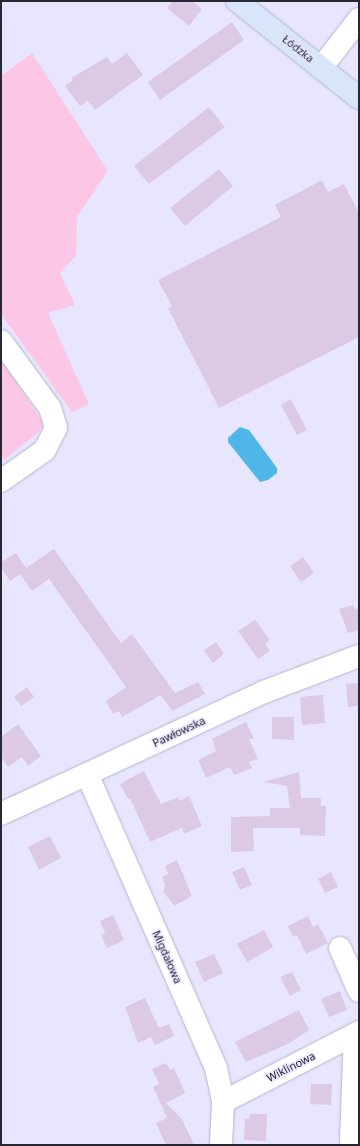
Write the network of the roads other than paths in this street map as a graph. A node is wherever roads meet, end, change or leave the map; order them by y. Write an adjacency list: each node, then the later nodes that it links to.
1 (237, 1): 3 (main road, Łódzka)
2 (359, 19): 3 (street)
3 (321, 68): 4 (main road, Łódzka)
4 (359, 98)
5 (1, 341): 6 (street)
6 (1, 481)
7 (359, 656): 8 (street, Pawłowska)
8 (87, 774): 9 (street, Pawłowska); 13 (street, Migdałowa)
9 (1, 814)
10 (340, 948): 11 (street)
11 (359, 991)
12 (357, 1033): 13 (street, Wiklinowa); 14 (street)
13 (223, 1102): 15 (street, Migdałowa)
14 (351, 1142)
15 (221, 1145)

